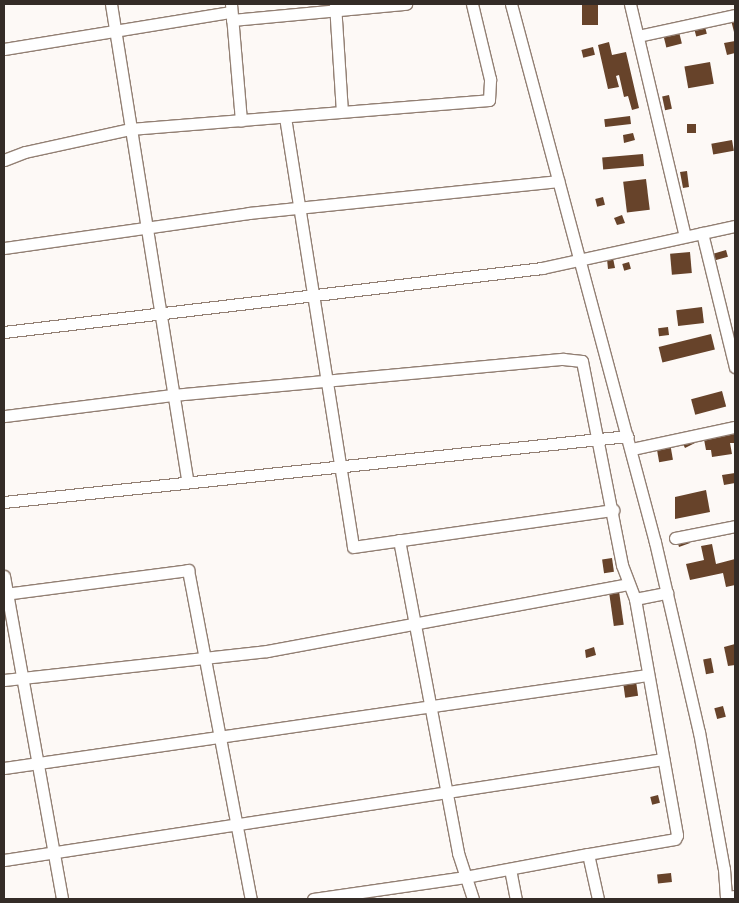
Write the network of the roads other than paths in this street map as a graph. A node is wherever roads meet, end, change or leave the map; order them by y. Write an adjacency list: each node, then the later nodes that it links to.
1 (111, 4): 9 (street)
2 (406, 4): 6 (street)
3 (472, 4): 12 (street)
4 (510, 4): 17 (street)
5 (630, 4): 10 (street)
6 (336, 7): 7 (street); 12 (street)
7 (231, 12): 9 (street); 14 (street)
8 (735, 15): 10 (street)
9 (115, 30): 11 (street); 15 (street)
10 (638, 36): 22 (street)
11 (4, 49)
12 (342, 111): 13 (street)
13 (285, 117): 14 (street); 18 (street)
14 (241, 121): 15 (street)
15 (130, 130): 16 (street); 20 (street)
16 (4, 160)
17 (558, 181): 18 (street); 24 (street)
18 (298, 210): 20 (street); 25 (street)
19 (735, 226): 21 (street)
20 (146, 229): 23 (street); 26 (street)
21 (702, 233): 22 (street); 28 (street)
22 (685, 236): 24 (street)
23 (4, 248)
24 (579, 260): 25 (street); 33 (street)
25 (314, 296): 26 (street); 29 (street)
26 (159, 312): 27 (street); 30 (street)
27 (4, 332)
28 (735, 367)
29 (328, 380): 30 (street); 34 (street); 36 (street)
30 (173, 395): 31 (street); 37 (street)
31 (4, 416)
32 (735, 427): 35 (street)
33 (628, 436): 34 (street); 35 (street)
34 (598, 440): 36 (street); 39 (street)
35 (632, 449): 45 (street)
36 (339, 465): 37 (street); 42 (street)
37 (187, 481): 38 (street)
38 (4, 502)
39 (613, 510): 42 (street); 44 (street)
40 (735, 526): 41 (street)
41 (674, 538)
42 (399, 540): 48 (street)
43 (4, 576): 46 (street)
44 (628, 584): 47 (street); 48 (street)
45 (667, 593): 47 (street); 66 (street)
46 (5, 594): 49 (street); 51 (street)
47 (635, 599): 50 (street)
48 (412, 623): 49 (street); 53 (street)
49 (204, 658): 51 (street); 54 (street)
50 (647, 675): 53 (street); 55 (street)
51 (21, 678): 52 (street); 56 (street)
52 (4, 680)
53 (430, 706): 54 (street); 58 (street)
54 (218, 736): 56 (street); 59 (street)
55 (663, 760): 58 (street); 61 (street)
56 (37, 762): 57 (street); 60 (street)
57 (4, 768)
58 (446, 795): 59 (street); 64 (street)
59 (235, 826): 60 (street); 68 (street)
60 (54, 852): 62 (street); 67 (street)
61 (588, 854): 63 (street); 72 (street)
62 (4, 860)
63 (510, 869): 64 (street); 71 (street)
64 (465, 877): 65 (street); 70 (street)
65 (390, 894): 69 (street)
66 (730, 897)
67 (62, 899)
68 (251, 899)
69 (314, 899)
70 (473, 899)
71 (516, 899)
72 (598, 899)

